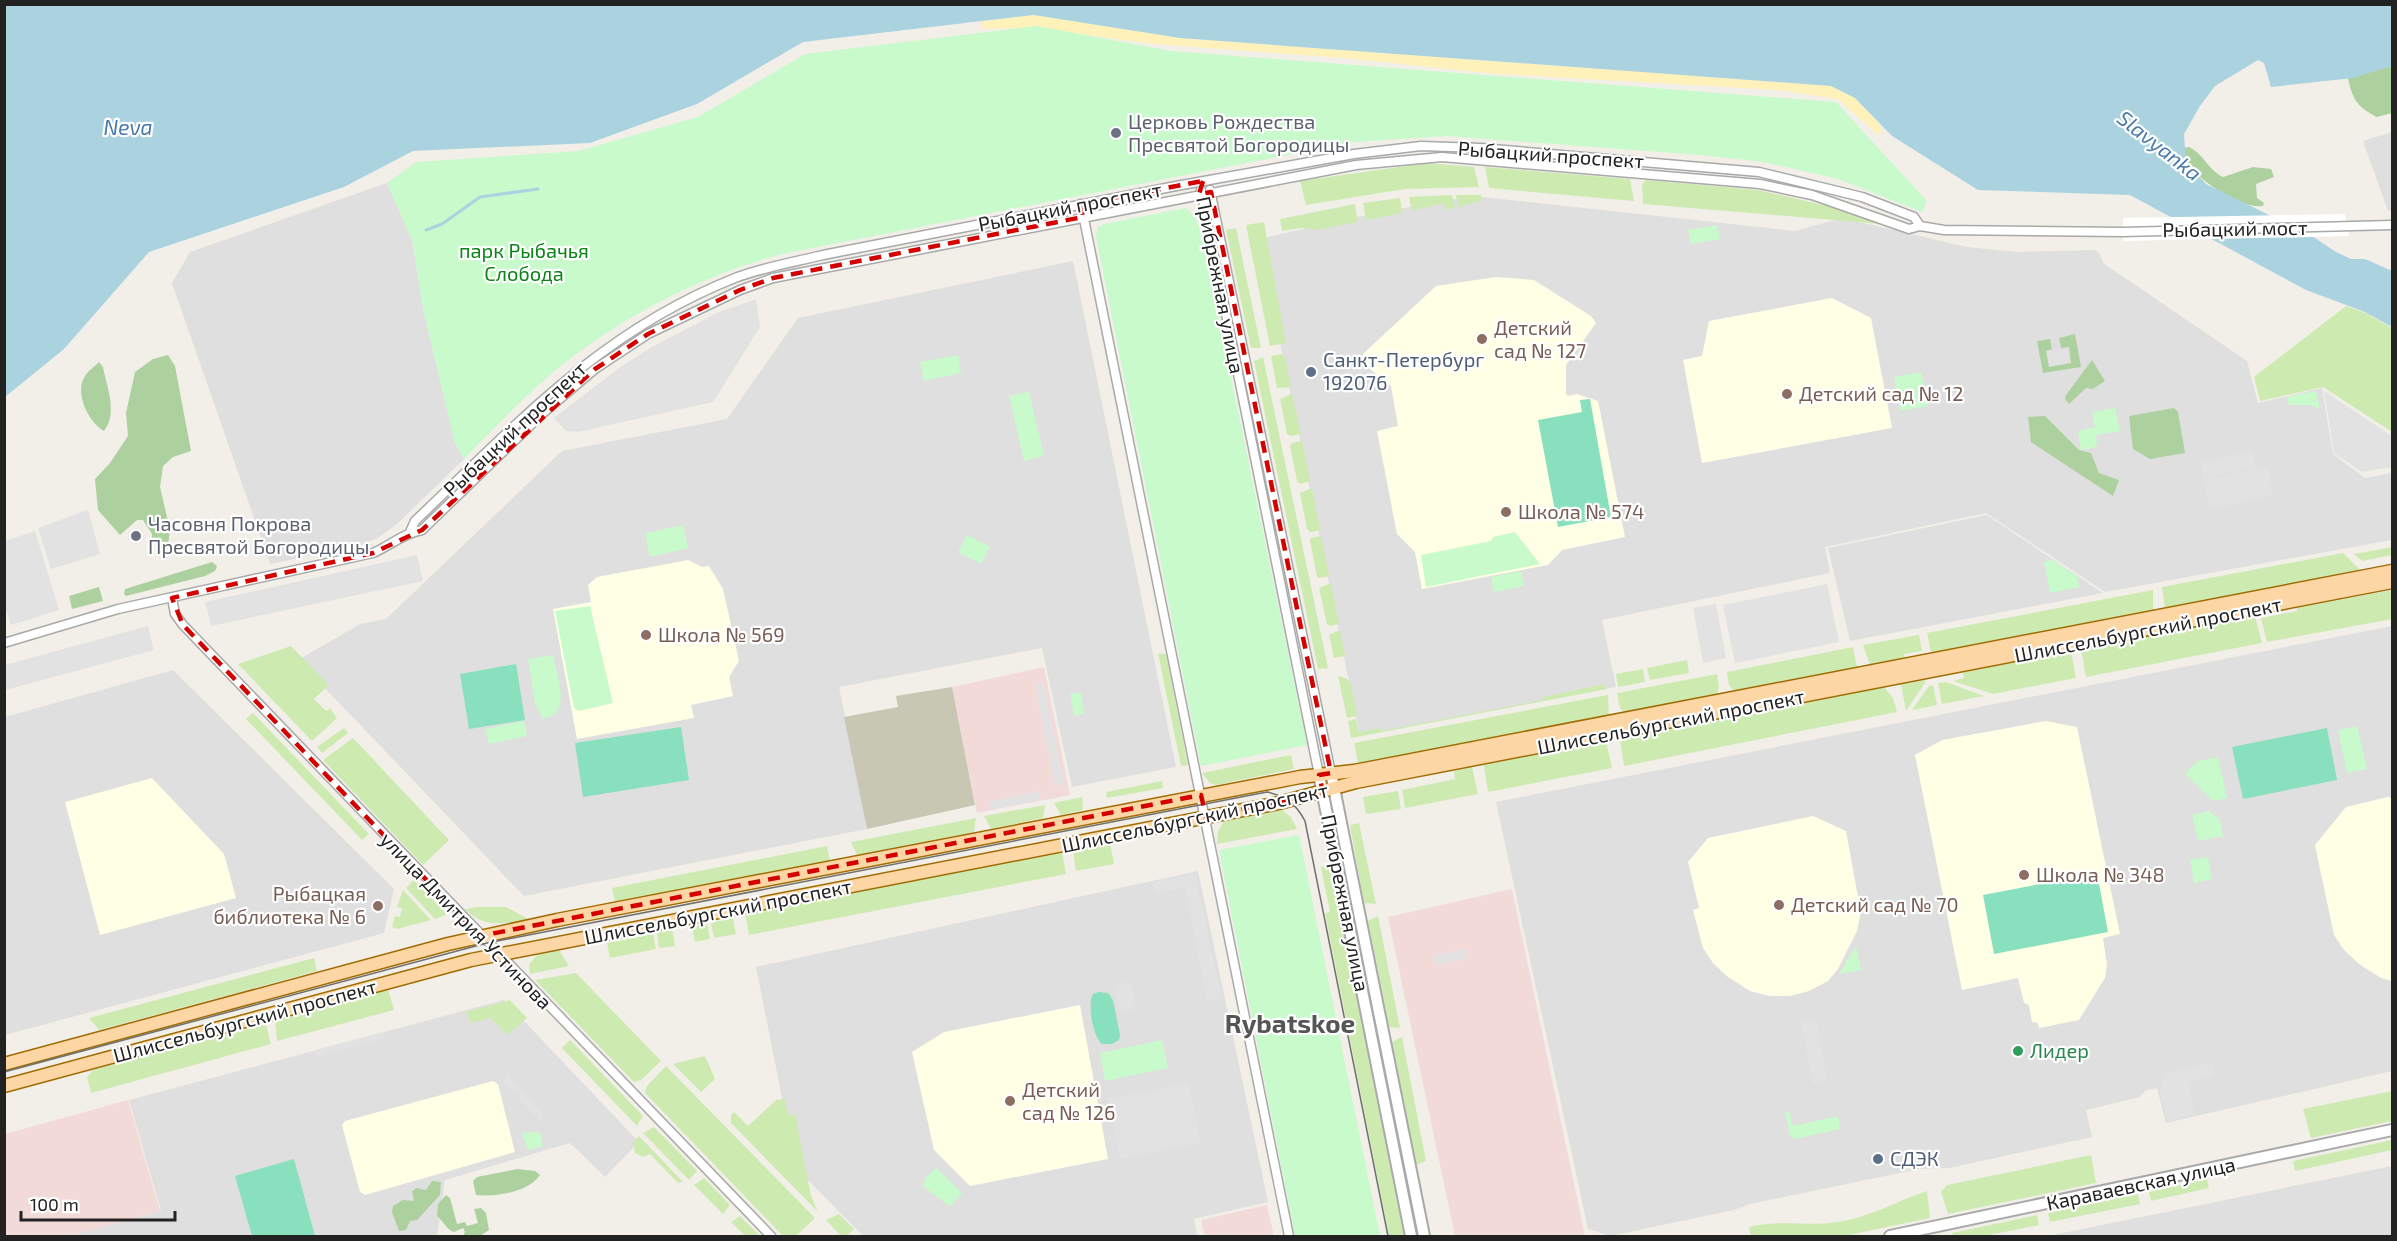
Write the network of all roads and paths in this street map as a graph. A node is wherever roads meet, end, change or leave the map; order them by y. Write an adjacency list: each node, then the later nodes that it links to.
1 (1203, 181): 2 (street, Прибрежная улица); 3 (street, Прибрежная улица); 4 (street, Рыбацкий проспект); 7 (street, Рыбацкий проспект)
2 (1211, 192): 3 (street, Рыбацкий проспект); 7 (street, Рыбацкий проспект); 16 (street, Прибрежная улица)
3 (1200, 194): 5 (street, Рыбацкий проспект); 16 (street, Прибрежная улица)
4 (1081, 204): 5 (street); 9 (street, Рыбацкий проспект)
5 (1083, 217): 10 (street, Рыбацкий проспект); 18 (street)
6 (2392, 225): 8 (street, Рыбацкий мост)
7 (1920, 226): 8 (street, Рыбацкий проспект)
8 (2123, 232)
9 (466, 473): 10 (street); 11 (street, Рыбацкий проспект)
10 (474, 480): 11 (street, Рыбацкий проспект)
11 (410, 532): 14 (street, Рыбацкий проспект)
12 (2392, 571): 16 (main road, Шлиссельбургский проспект)
13 (2392, 582): 17 (main road, Шлиссельбургский проспект)
14 (172, 598): 15 (street, Рыбацкий проспект); 20 (street, улица Дмитрия Устинова)
15 (4, 644)
16 (1325, 774): 17 (street, Прибрежная улица); 18 (main road, Шлиссельбургский проспект)
17 (1329, 791): 19 (main road, Шлиссельбургский проспект); 27 (street, Прибрежная улица); 28 (street, Прибрежная улица)
18 (1202, 795): 19 (street); 20 (main road, Шлиссельбургский проспект)
19 (1206, 817): 21 (main road, Шлиссельбургский проспект); 26 (street)
20 (480, 936): 21 (street, улица Дмитрия Устинова); 22 (main road, Шлиссельбургский проспект)
21 (498, 954): 23 (main road, Шлиссельбургский проспект); 25 (street, улица Дмитрия Устинова)
22 (4, 1064)
23 (4, 1086)
24 (2392, 1130): 29 (street, Караваевская улица)
25 (771, 1236)
26 (1289, 1236)
27 (1411, 1236)
28 (1424, 1236)
29 (1890, 1236)

